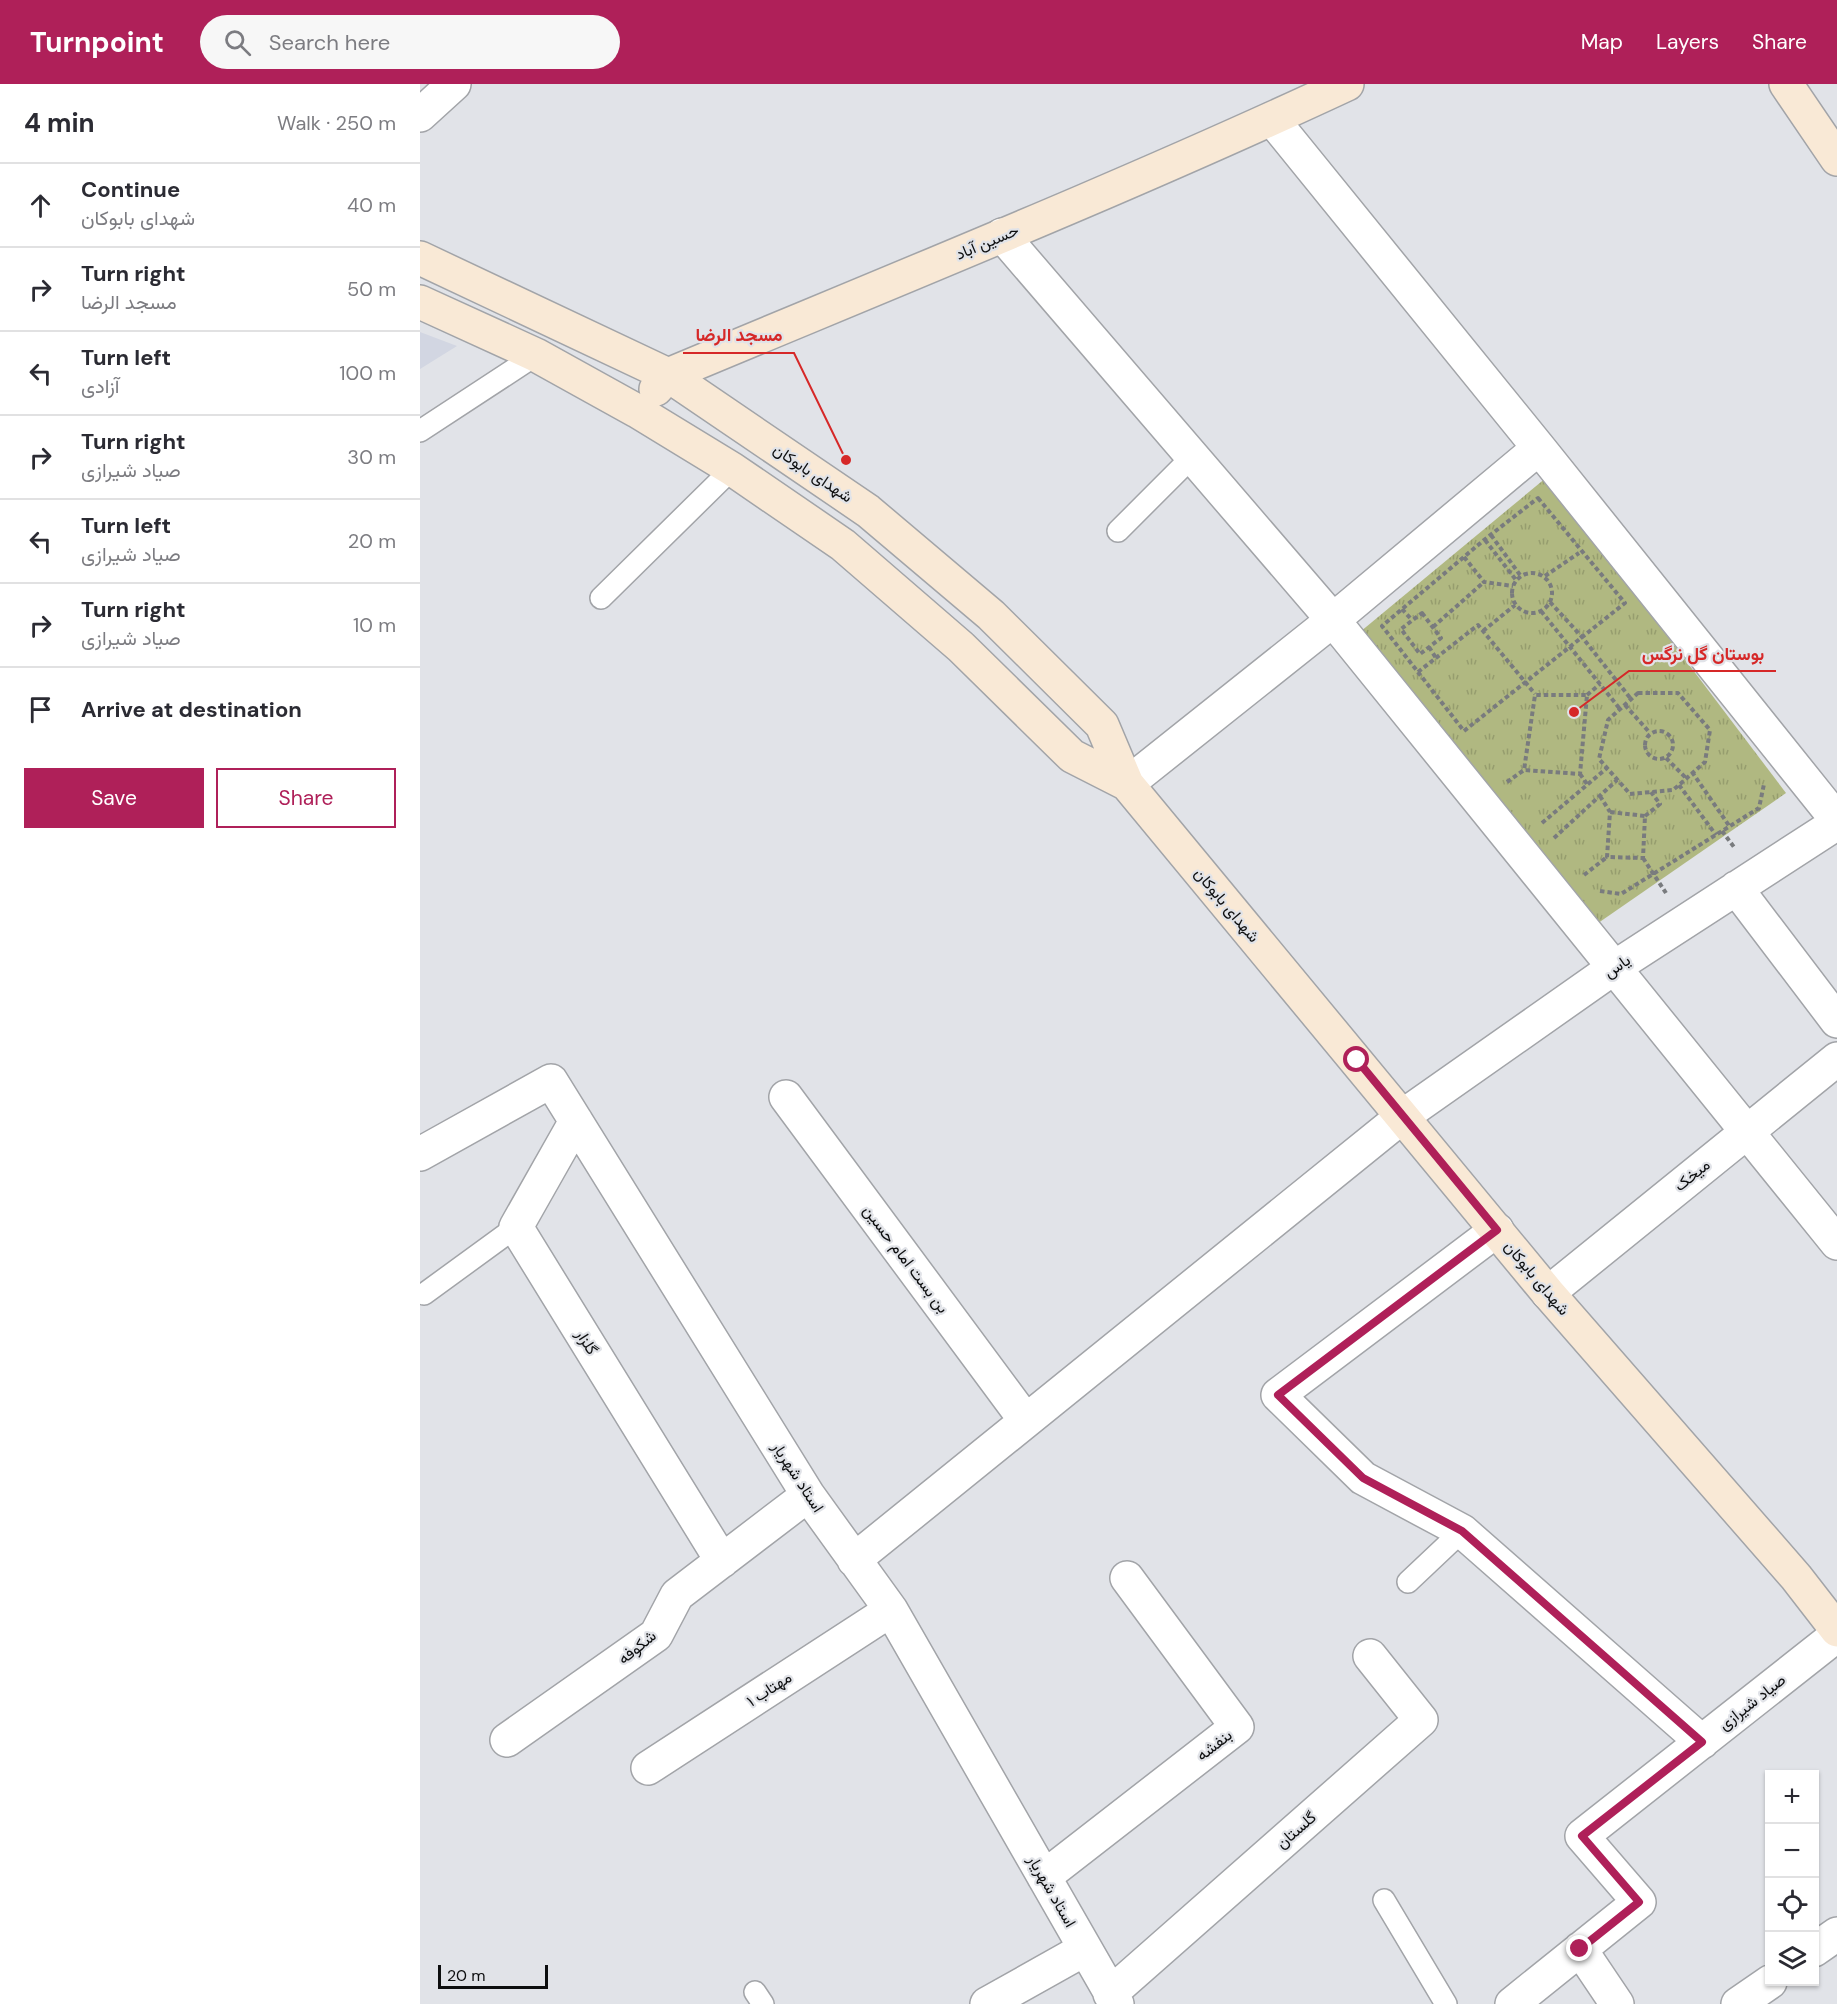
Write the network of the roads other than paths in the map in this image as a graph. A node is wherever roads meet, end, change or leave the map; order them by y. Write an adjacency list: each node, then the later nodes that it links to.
1 (454, 84): 4 (street)
2 (1347, 84): 5 (street, حسین آباد)
3 (1786, 84): 6 (street)
4 (420, 115)
5 (1272, 119): 7 (street, حسین آباد); 14 (street)
6 (1837, 159)
7 (1002, 236): 11 (street, حسین آباد); 15 (street)
8 (420, 258): 11 (street, شهدای بابوکان)
9 (420, 302): 10 (street, شهدای بابوکان)
10 (536, 355): 12 (street, شهدای بابوکان); 13 (lane)
11 (668, 375): 12 (street, حسین آباد); 20 (street, شهدای بابوکان)
12 (637, 411): 16 (street, شهدای بابوکان)
13 (420, 431)
14 (1539, 448): 19 (street); 21 (street)
15 (1192, 457): 17 (lane); 19 (street)
16 (732, 469): 18 (lane); 20 (street, شهدای بابوکان)
17 (1118, 531)
18 (601, 598)
19 (1333, 620): 20 (street); 23 (street)
20 (1127, 784): 27 (street, شهدای بابوکان)
21 (1837, 822): 22 (street, یاس)
22 (1736, 888): 23 (street, یاس); 24 (street)
23 (1615, 967): 27 (street, یاس); 29 (street)
24 (1837, 1021)
25 (1837, 1059): 29 (street, میخک)
26 (786, 1097): 36 (street, بن بست امام حسین)
27 (1403, 1116): 32 (street, شهدای بابوکان); 36 (street, یاس)
28 (576, 1121): 30 (street, استاد شهریار); 31 (street); 37 (street, استاد شهریار)
29 (1747, 1131): 33 (street); 34 (street, میخک)
30 (420, 1154)
31 (516, 1227): 35 (lane); 40 (street, گلزار)
32 (1497, 1230): 34 (street, شهدای بابوکان); 38 (street)
33 (1837, 1243)
34 (1548, 1293): 44 (street, شهدای بابوکان)
35 (424, 1294)
36 (1026, 1421): 39 (street, یاس)
37 (808, 1495): 39 (street, استاد شهریار); 40 (street, شکوفه)
38 (1462, 1531): 42 (lane); 48 (street)
39 (854, 1560): 43 (street, استاد شهریار)
40 (722, 1561): 47 (street, شکوفه)
41 (1127, 1578): 50 (street, بنفشه)
42 (1407, 1582)
43 (891, 1610): 49 (street, مهتاب ۱); 50 (street, استاد شهریار)
44 (1837, 1630)
45 (1837, 1635): 48 (street, صیاد شیرازی)
46 (1370, 1656): 57 (street, گلستان)
47 (507, 1740)
48 (1702, 1742): 55 (street, صیاد شیرازی)
49 (648, 1768)
50 (1044, 1877): 54 (street, استاد شهریار)
51 (1384, 1900): 59 (lane)
52 (1837, 1934): 53 (street)
53 (1819, 1947)
54 (1085, 1949): 57 (street, استاد شهریار); 58 (street)
55 (1580, 1949): 60 (street, صیاد شیرازی); 61 (street)
56 (1765, 1985): 62 (street)
57 (1113, 1999)
58 (987, 2004)
59 (1446, 2004)
60 (1512, 2004)
61 (1617, 2004)
62 (1738, 2004)

